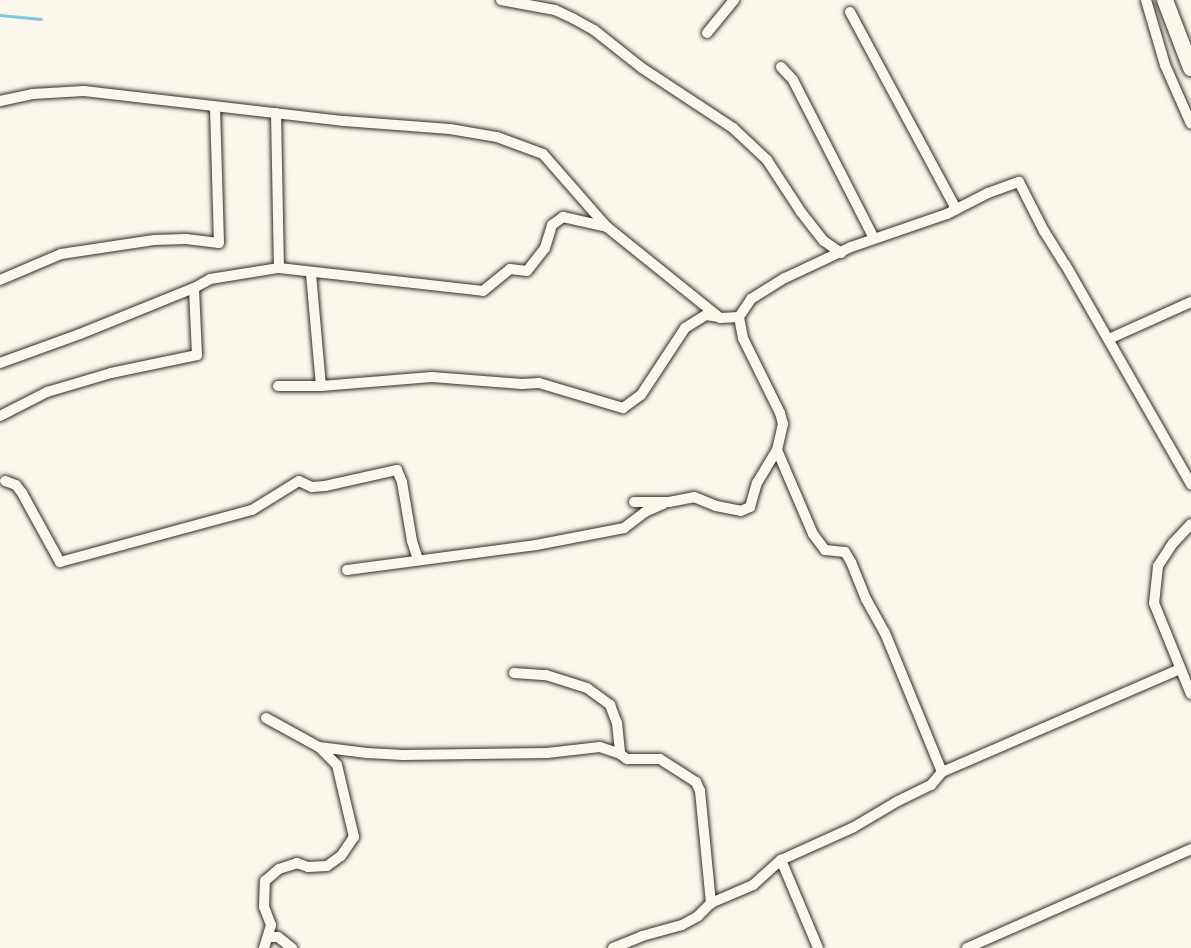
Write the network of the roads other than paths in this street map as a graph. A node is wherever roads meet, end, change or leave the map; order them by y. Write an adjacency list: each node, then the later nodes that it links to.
1 (501, 0): 16 (street)
2 (734, 0): 6 (street)
3 (1146, 0): 12 (street)
4 (1165, 0): 8 (highway)
5 (850, 12): 13 (street)
6 (707, 33)
7 (781, 67): 15 (street)
8 (1191, 68)
9 (0, 101): 10 (street)
10 (214, 107): 11 (street); 19 (street)
11 (276, 113): 14 (street); 17 (street)
12 (1191, 124)
13 (956, 209): 15 (street); 24 (street)
14 (607, 227): 18 (street); 23 (street)
15 (874, 238): 16 (street)
16 (841, 253): 22 (street)
17 (279, 268): 18 (street); 20 (street)
18 (311, 273): 27 (street)
19 (0, 280)
20 (194, 288): 25 (street); 28 (street)
21 (1191, 302): 24 (street)
22 (739, 317): 23 (street); 29 (street)
23 (720, 318): 27 (street)
24 (1109, 339): 31 (street)
25 (0, 363)
26 (278, 386): 27 (street)
27 (321, 386)
28 (0, 416)
29 (777, 450): 33 (street); 43 (street)
30 (5, 481): 35 (street)
31 (1191, 484)
32 (634, 502): 33 (street)
33 (669, 502): 35 (street)
34 (1191, 524): 37 (street)
35 (418, 560): 36 (street)
36 (347, 570)
37 (1180, 669): 39 (street); 43 (street)
38 (514, 673): 42 (street)
39 (1191, 694)
40 (267, 718): 41 (street)
41 (319, 747): 42 (street); 47 (street)
42 (621, 754): 46 (street)
43 (942, 772): 45 (street)
44 (1191, 849): 52 (street)
45 (781, 860): 46 (street); 51 (street)
46 (711, 903): 50 (street)
47 (270, 937): 48 (street); 49 (street)
48 (264, 948)
49 (292, 948)
50 (613, 948)
51 (818, 948)
52 (967, 948)

